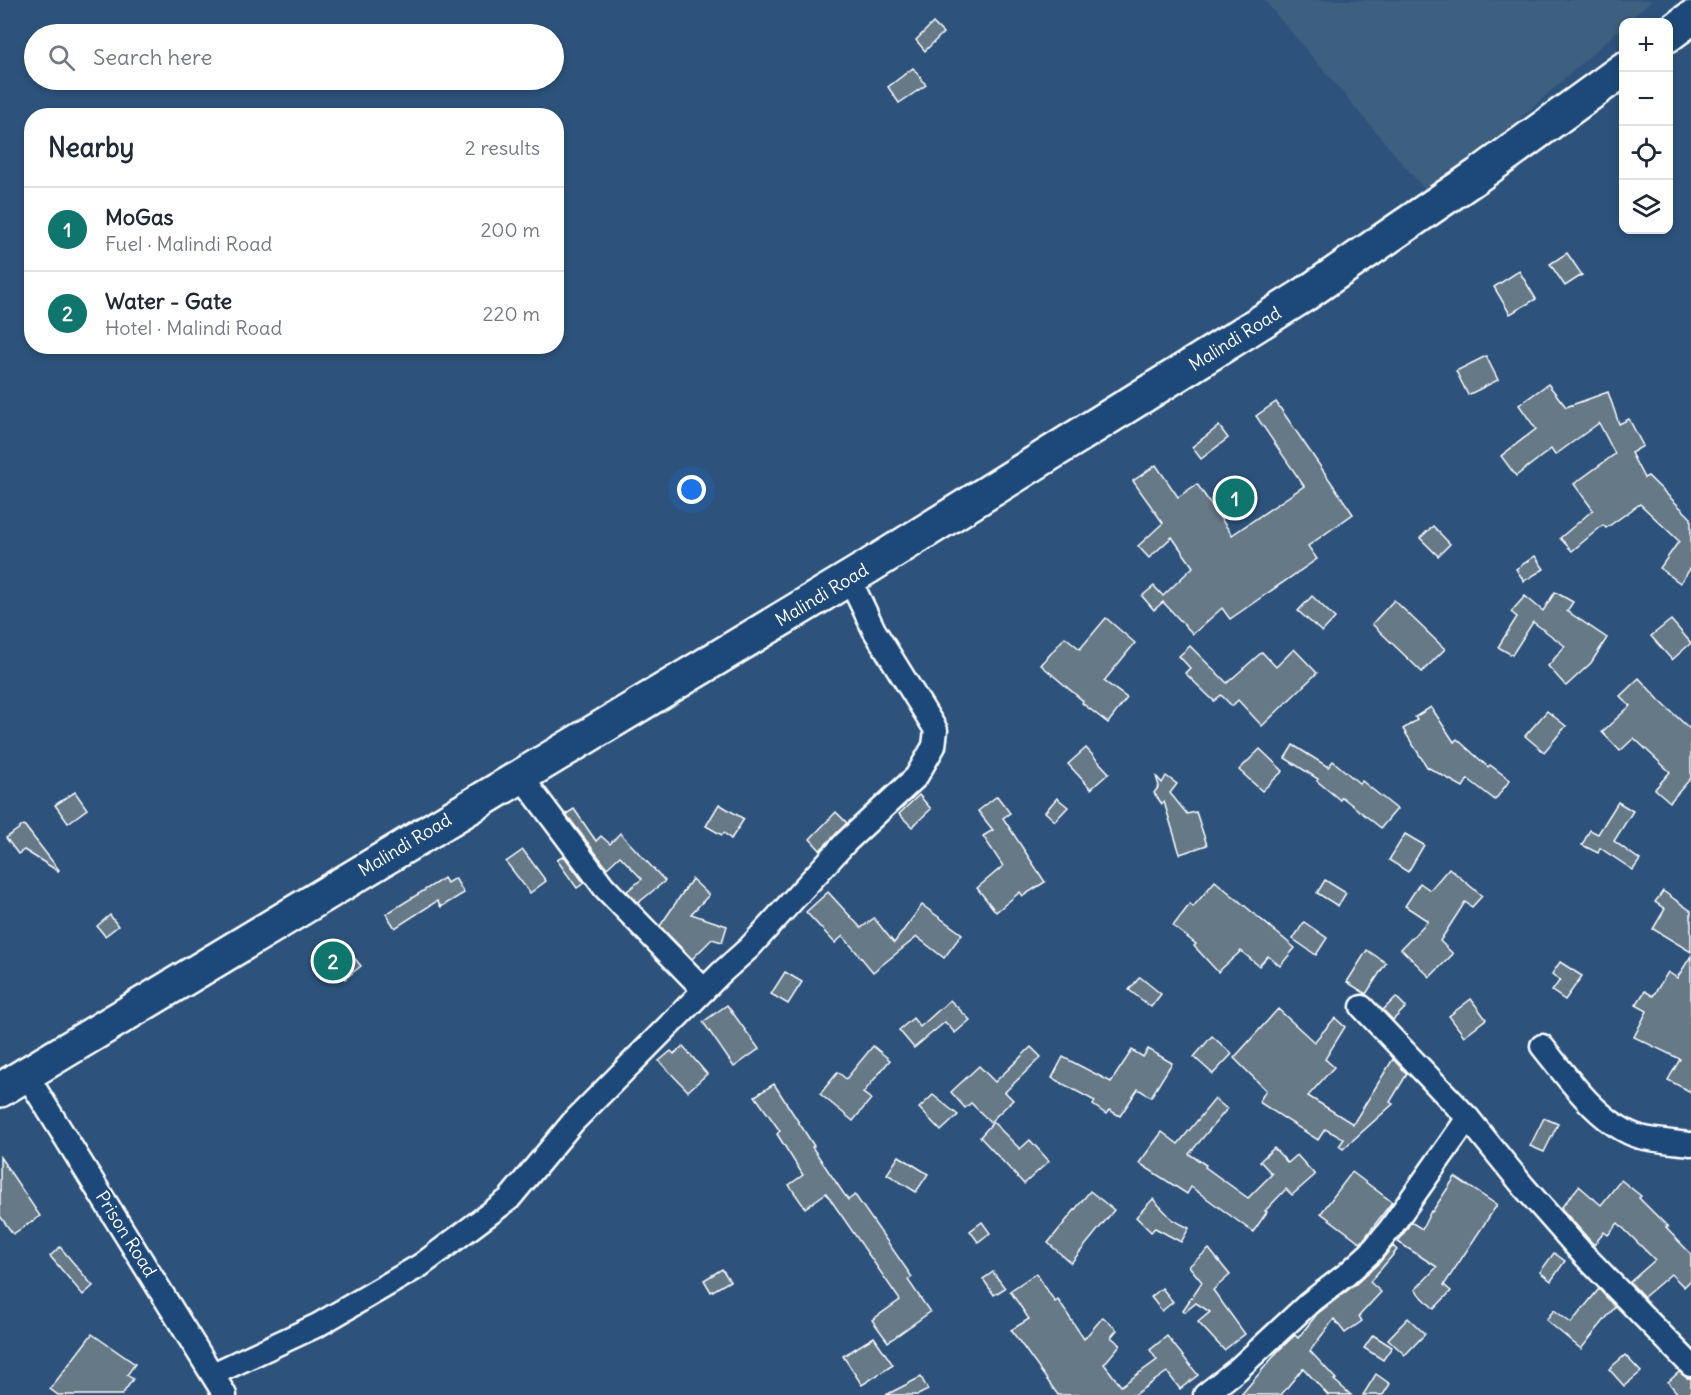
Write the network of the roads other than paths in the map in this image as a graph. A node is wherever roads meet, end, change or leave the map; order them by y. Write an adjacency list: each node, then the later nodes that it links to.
1 (1691, 18): 2 (highway)
2 (1673, 31)
3 (1619, 72): 4 (highway, Malindi Road)
4 (849, 578): 5 (highway, Malindi Road); 6 (street)
5 (520, 775): 6 (street); 9 (highway, Malindi Road)
6 (704, 990): 13 (street)
7 (1362, 1007): 10 (street)
8 (1542, 1046): 11 (street)
9 (13, 1082): 13 (street, Prison Road)
10 (1468, 1118): 12 (street); 15 (street)
11 (1691, 1144)
12 (1691, 1365)
13 (213, 1374): 14 (street, Prison Road)
14 (225, 1395)
15 (1205, 1395)

